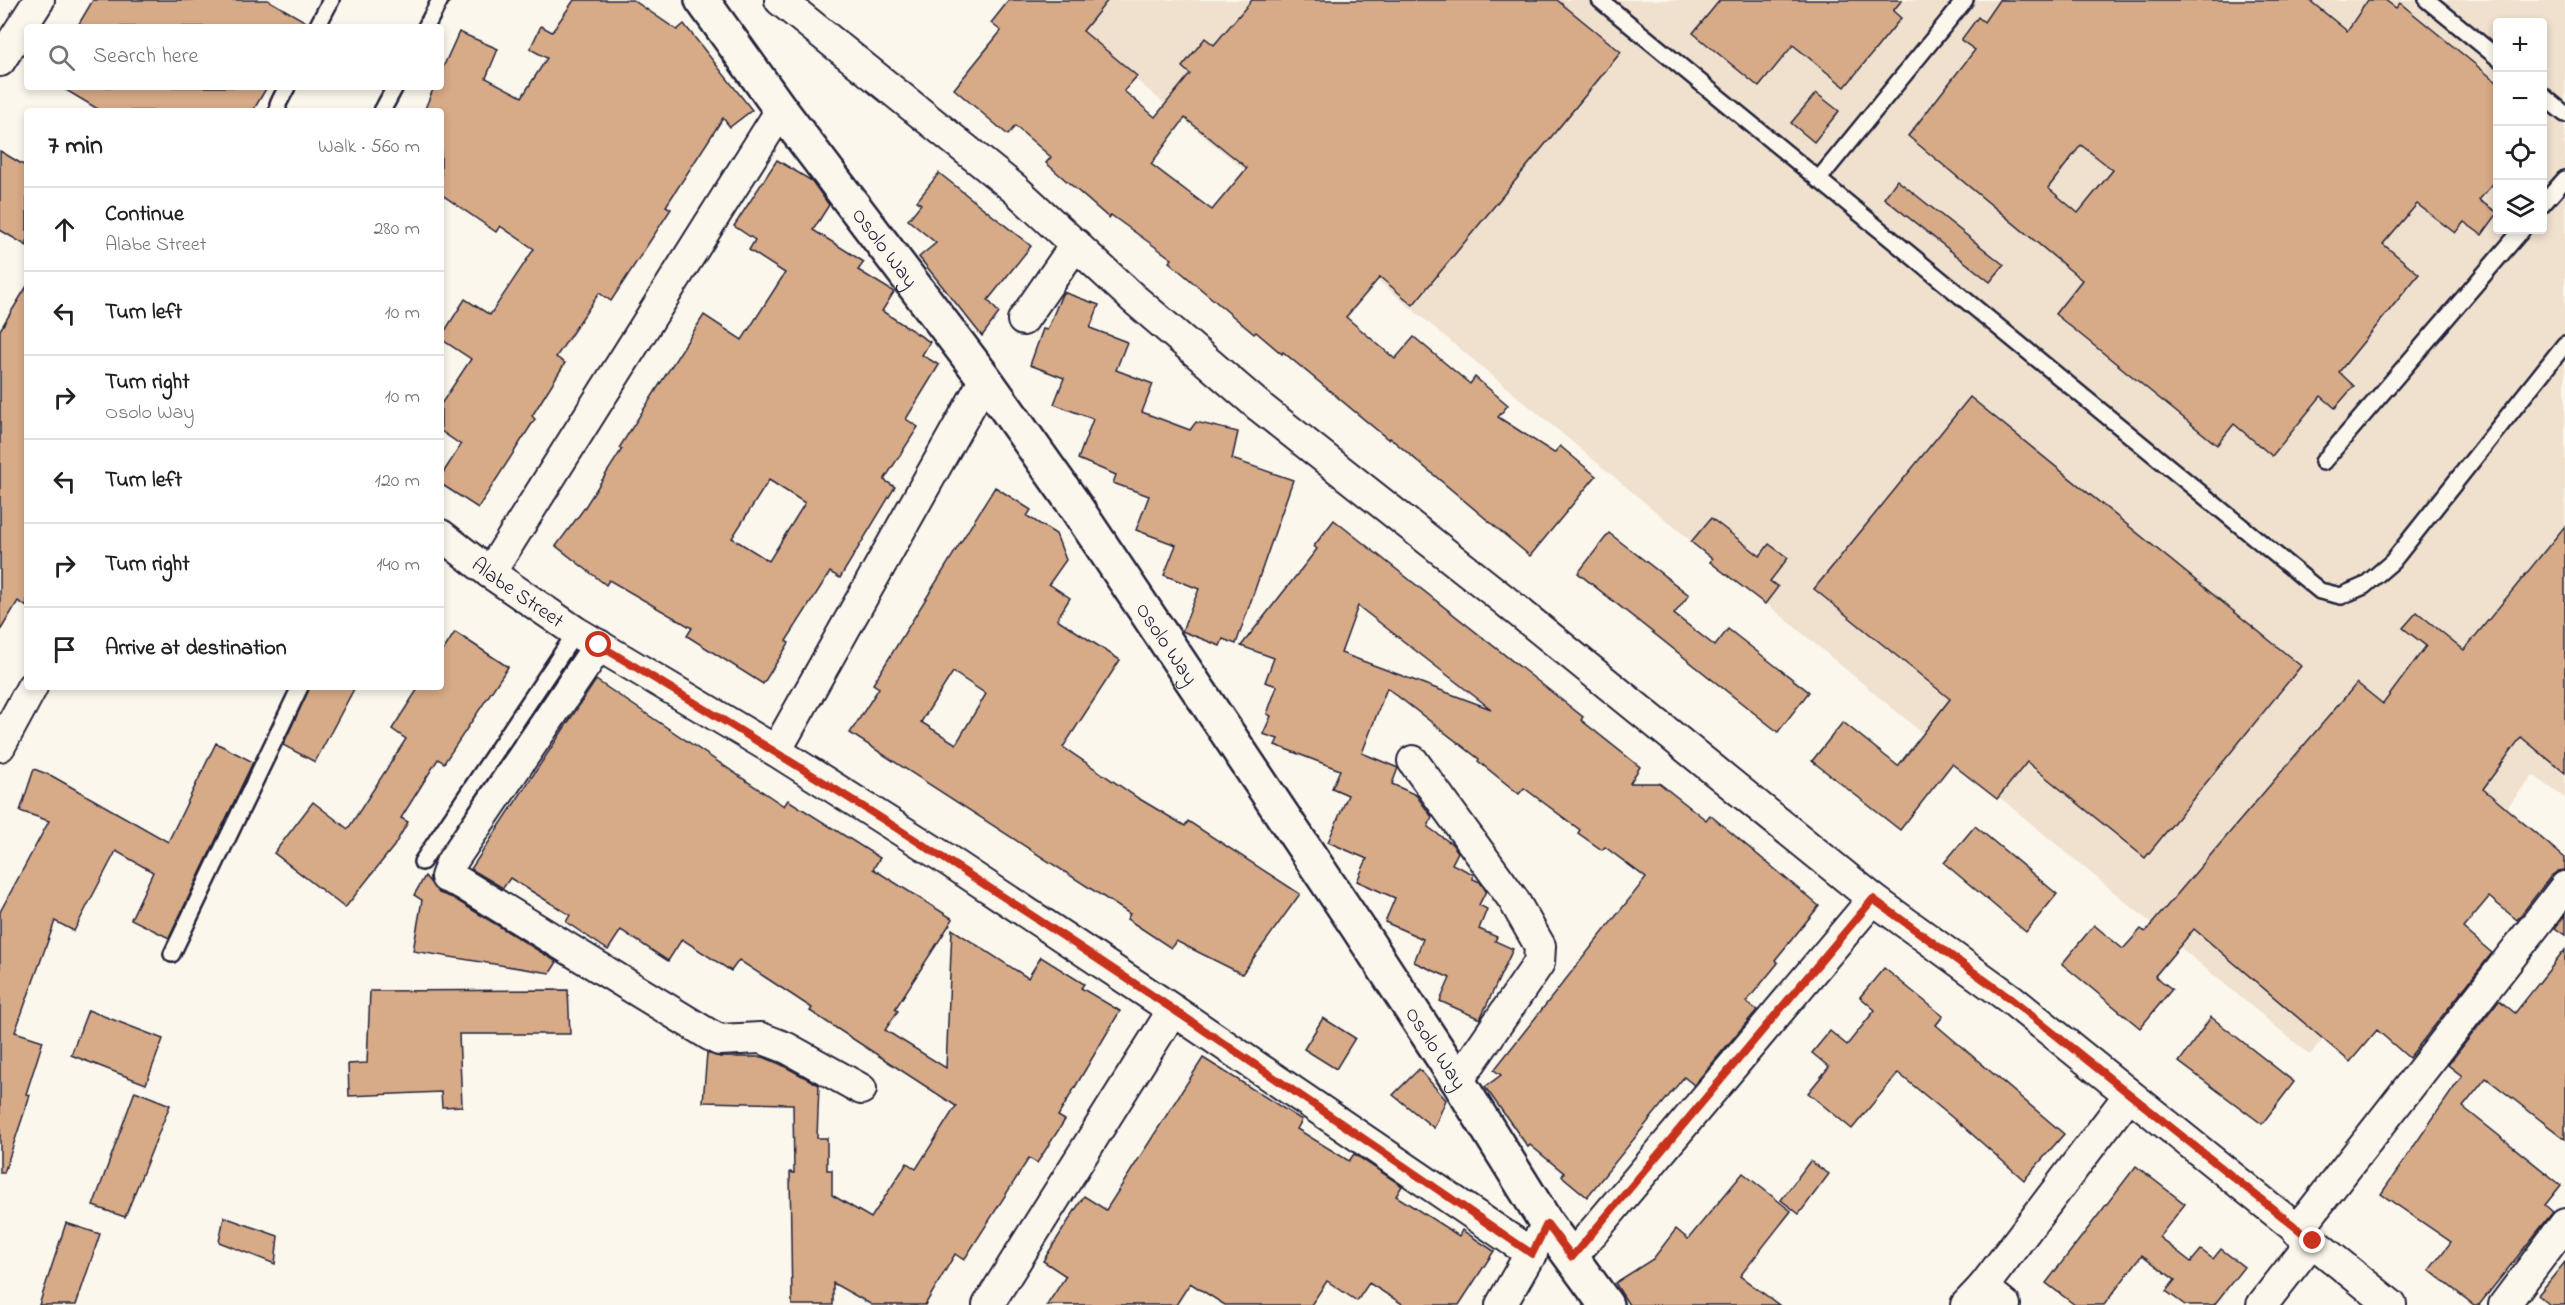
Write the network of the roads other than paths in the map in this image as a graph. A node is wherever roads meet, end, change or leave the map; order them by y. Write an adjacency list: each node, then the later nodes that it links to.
1 (39, 0): 12 (street)
2 (331, 0): 9 (lane)
3 (440, 0): 10 (lane)
4 (702, 0): 18 (main road, Osolo Way)
5 (780, 0): 24 (street)
6 (1601, 0): 21 (lane)
7 (1965, 0): 21 (lane)
8 (2427, 0): 11 (lane)
9 (319, 24)
10 (428, 24)
11 (2493, 54)
12 (0, 61)
13 (285, 90): 16 (lane)
14 (393, 90): 17 (lane)
15 (2547, 99): 19 (lane)
16 (278, 108)
17 (384, 108)
18 (781, 110): 27 (main road, Osolo Way); 30 (street)
19 (2565, 114)
20 (2565, 179): 22 (lane)
21 (1818, 180): 26 (lane)
22 (2547, 199)
23 (2519, 234): 28 (lane)
24 (1076, 244): 25 (street); 39 (street)
25 (1023, 320)
26 (2565, 344)
27 (985, 379): 35 (street); 42 (main road, Osolo Way)
28 (2323, 462)
29 (444, 537): 30 (street, Alabe Street)
30 (490, 573): 31 (street, Alabe Street)
31 (587, 639): 35 (street, Alabe Street); 37 (lane); 43 (street)
32 (30, 690): 34 (street)
33 (299, 690): 40 (lane)
34 (0, 746)
35 (776, 751): 41 (street, Alabe Street)
36 (1413, 760): 42 (street)
37 (422, 862)
38 (2565, 886): 47 (street)
39 (1873, 899): 44 (street); 49 (street)
40 (172, 954)
41 (1173, 1010): 48 (street, Alabe Street); 51 (street)
42 (1458, 1081): 45 (main road, Osolo Way)
43 (861, 1089)
44 (2129, 1095): 47 (street); 50 (street)
45 (1547, 1224): 48 (street); 49 (main road, Osolo Way)
46 (2565, 1224): 56 (street)
47 (2305, 1236): 54 (street); 55 (street)
48 (1532, 1254): 52 (street)
49 (1572, 1257): 53 (main road, Osolo Way)
50 (1985, 1299)
51 (988, 1305)
52 (1501, 1305)
53 (1606, 1305)
54 (2262, 1305)
55 (2391, 1305)
56 (2504, 1305)

